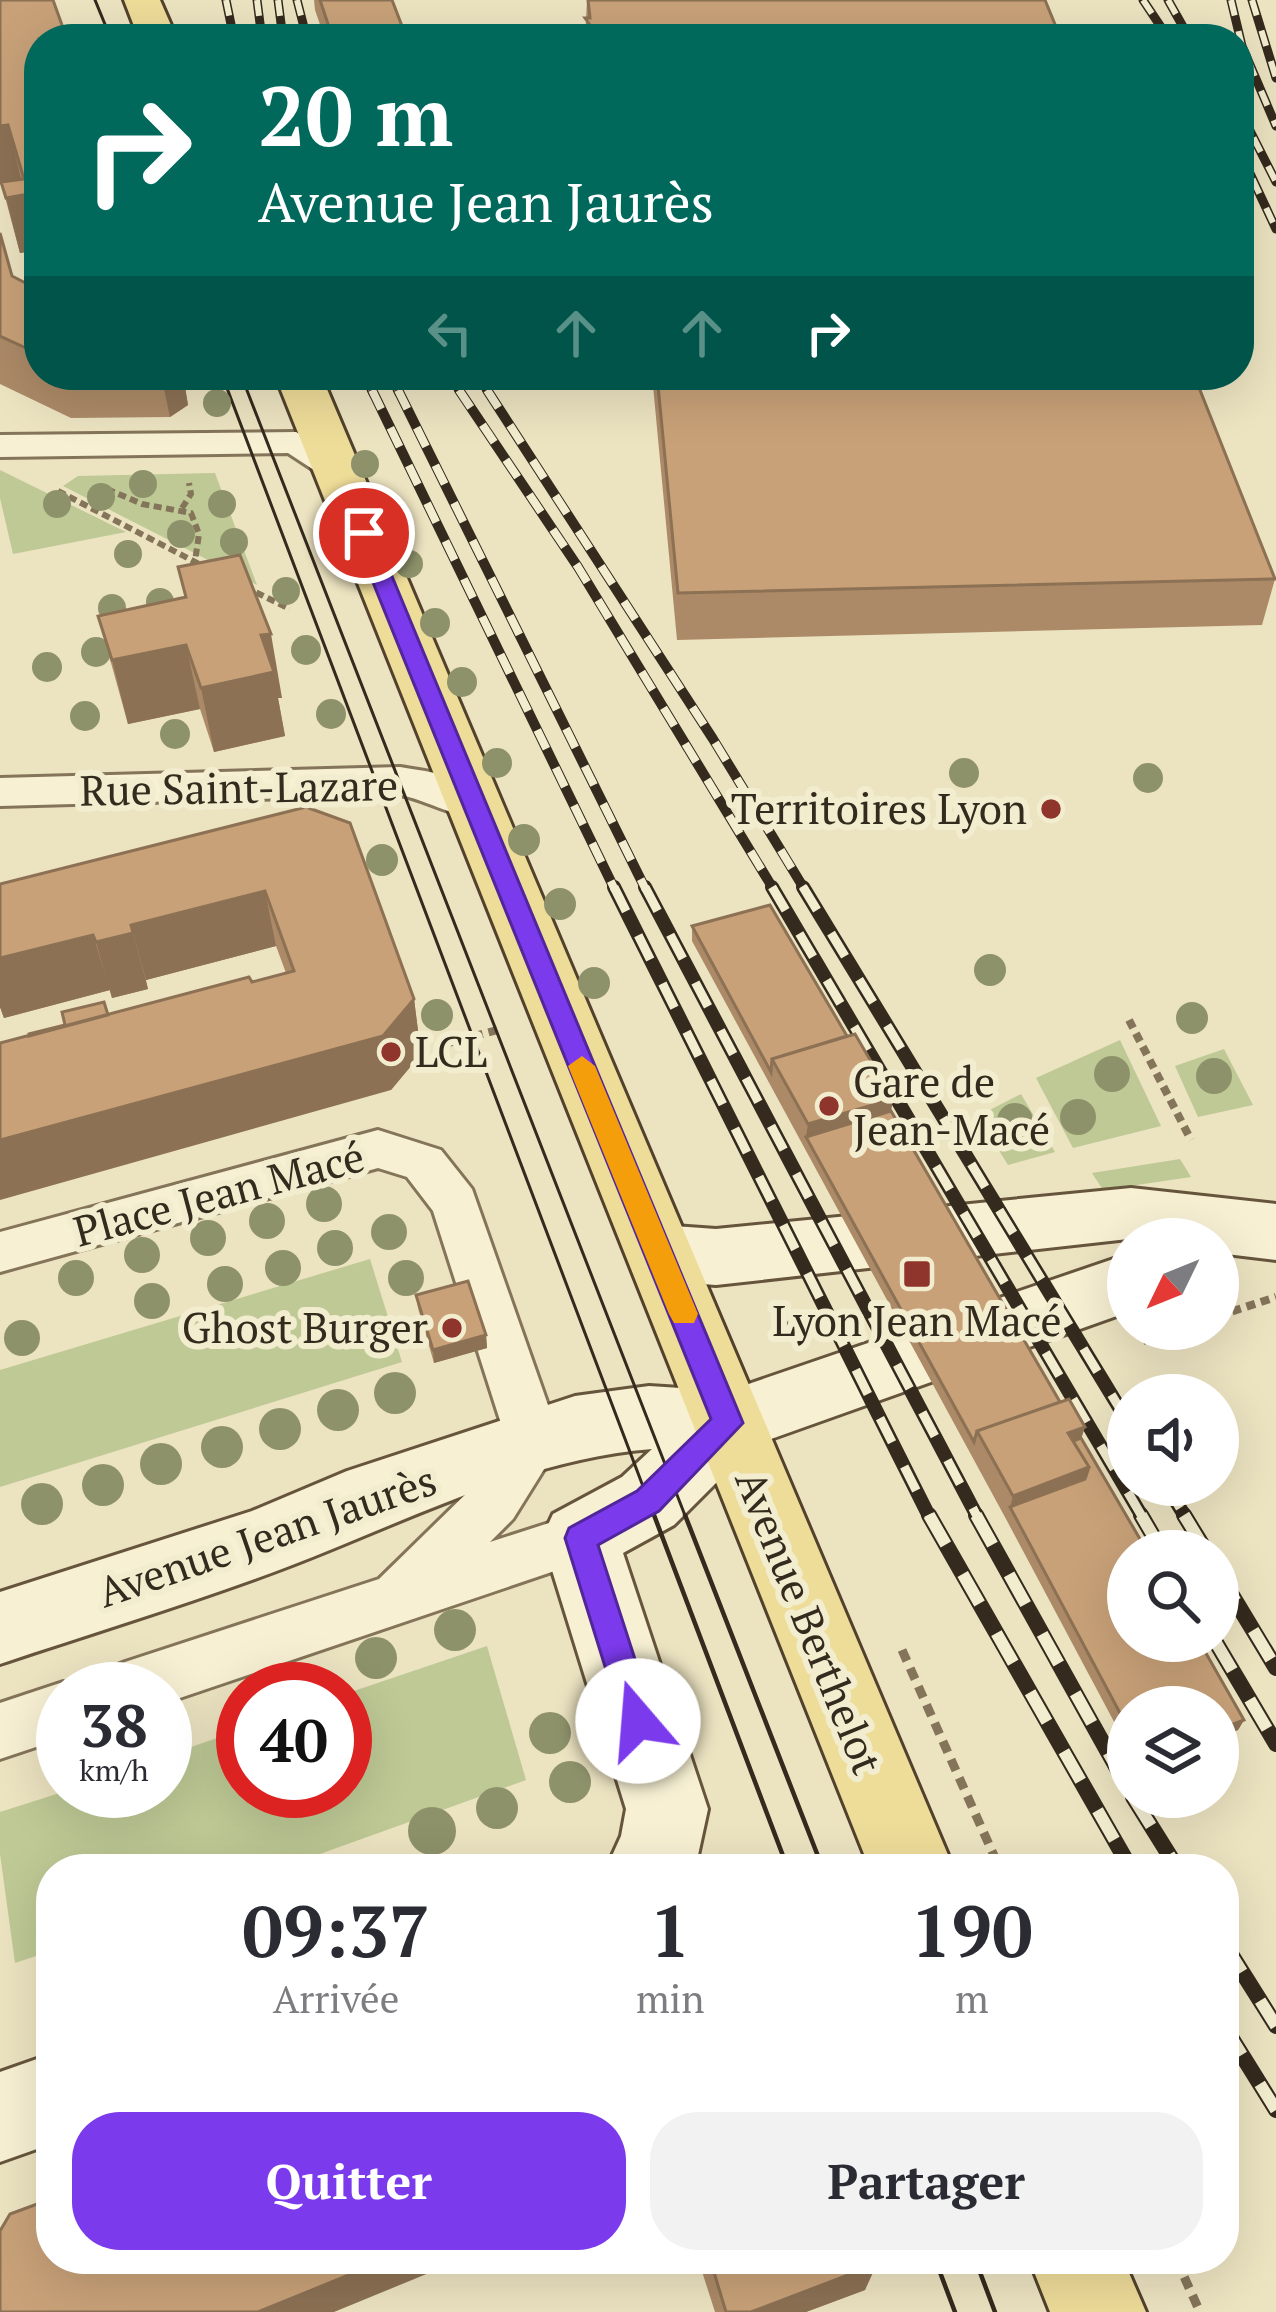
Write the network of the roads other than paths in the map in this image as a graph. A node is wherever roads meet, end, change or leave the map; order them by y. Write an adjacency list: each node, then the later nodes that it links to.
1 (304, 390): 3 (main road, Avenue Berthelot)
2 (0, 446): 3 (street)
3 (336, 468): 6 (main road, Avenue Berthelot)
4 (246, 788): 5 (street, Rue Saint-Lazare); 6 (street, Rue Saint-Lazare); 7 (street)
5 (0, 792)
6 (475, 805): 11 (main road, Avenue Berthelot)
7 (235, 830)
8 (1276, 1234): 9 (main road); 11 (main road)
9 (1239, 1247)
10 (0, 1252): 14 (street, Place Jean Macé)
11 (660, 1253): 13 (main road, Avenue Berthelot)
12 (1107, 1290): 13 (main road, Avenue Jean Jaurès)
13 (728, 1423): 14 (main road, Avenue Jean Jaurès); 15 (main road, Avenue Jean Jaurès); 22 (main road, Avenue Berthelot)
14 (534, 1442): 16 (street, Avenue Jean Jaurès); 17 (main road, Avenue Jean Jaurès)
15 (580, 1538): 16 (street, Avenue Jean Jaurès); 21 (main road)
16 (398, 1598): 18 (street, Avenue Jean Jaurès)
17 (0, 1628)
18 (192, 1667)
19 (36, 1719): 20 (street)
20 (0, 1730)
21 (659, 1854)
22 (906, 1854)
23 (36, 2104): 24 (main road)
24 (0, 2117)
25 (1082, 2274): 26 (main road)
26 (1098, 2312)

